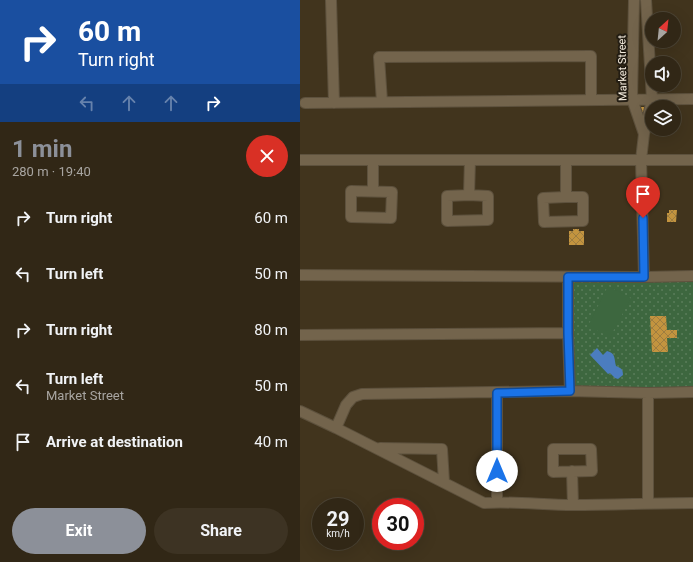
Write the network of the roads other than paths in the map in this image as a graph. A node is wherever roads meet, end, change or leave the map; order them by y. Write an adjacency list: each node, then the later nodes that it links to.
1 (331, 0): 10 (street)
2 (634, 0): 6 (street, Market Street)
3 (646, 0): 8 (street, Market Street)
4 (693, 99): 8 (street)
5 (591, 100): 6 (street); 9 (street); 9 (street)
6 (632, 100): 7 (street); 13 (street, Market Street)
7 (645, 100)
8 (652, 100)
9 (382, 102): 10 (street)
10 (334, 103): 11 (street)
11 (305, 104)
12 (645, 130): 13 (street, Market Street)
13 (644, 134): 18 (street, Market Street)
14 (300, 160): 15 (street)
15 (373, 160): 16 (street); 20 (street)
16 (470, 160): 17 (street); 21 (street)
17 (566, 160): 18 (street); 22 (street)
18 (641, 160): 19 (street); 26 (street, Market Street)
19 (693, 160)
20 (373, 191): 20 (street)
21 (469, 196): 21 (street)
22 (566, 197): 22 (street)
23 (300, 275): 25 (street)
24 (693, 276): 26 (street)
25 (568, 277): 26 (street); 27 (street)
26 (644, 277)
27 (568, 333): 28 (street); 29 (street)
28 (300, 335)
29 (570, 391): 31 (street); 32 (street)
30 (693, 392): 32 (street)
31 (497, 393): 34 (street); 38 (street)
32 (648, 393): 39 (street)
33 (300, 411): 34 (street)
34 (336, 428): 35 (street)
35 (376, 448): 37 (street); 37 (street)
36 (572, 471): 41 (street)
37 (444, 482): 38 (street)
38 (497, 502): 41 (street)
39 (648, 503): 40 (street); 41 (street)
40 (693, 503)
41 (573, 505)

